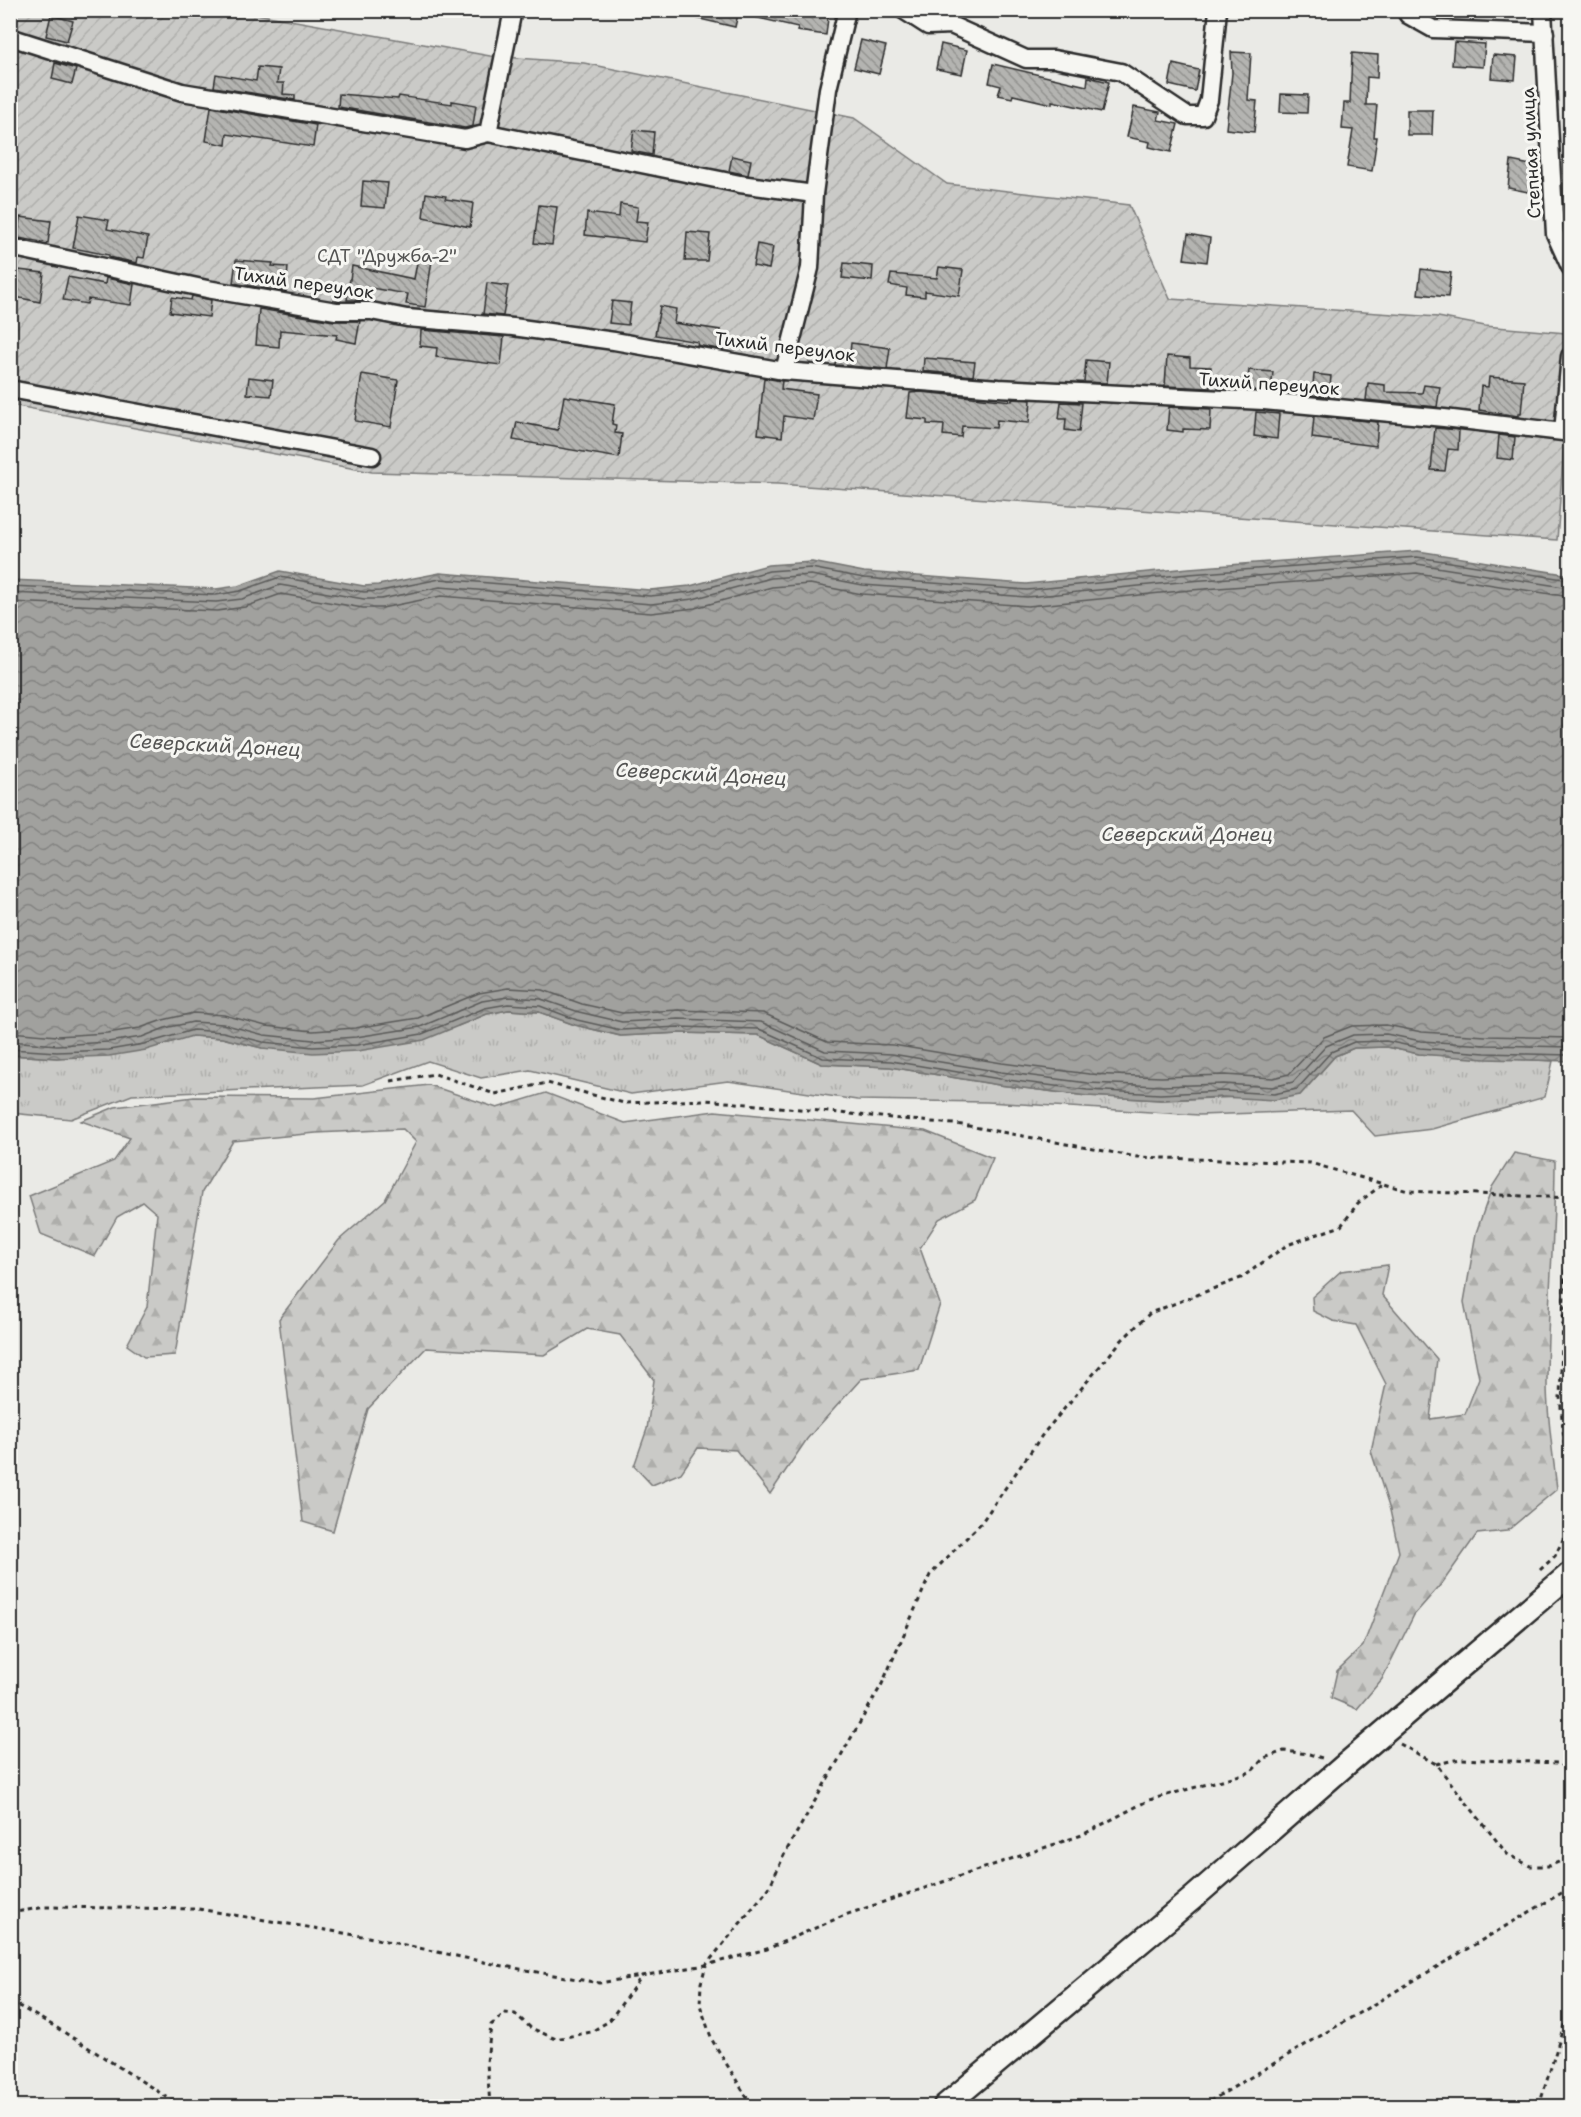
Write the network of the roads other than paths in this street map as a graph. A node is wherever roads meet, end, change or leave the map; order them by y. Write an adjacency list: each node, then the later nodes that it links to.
1 (513, 10): 9 (street)
2 (847, 10): 10 (street)
3 (903, 10): 4 (street)
4 (1218, 10)
5 (1405, 10): 7 (street)
6 (1543, 10): 7 (street, Степная улица)
7 (1545, 33): 12 (street, Степная улица)
8 (10, 37): 9 (street)
9 (488, 133): 10 (street)
10 (814, 194): 14 (street)
11 (10, 246): 14 (street, Тихий переулок)
12 (1570, 267)
13 (1570, 356): 14 (street, Тихий переулок)
14 (784, 371)
15 (10, 389): 16 (street)
16 (372, 456)
17 (1570, 1574): 18 (street)
18 (945, 2106)

